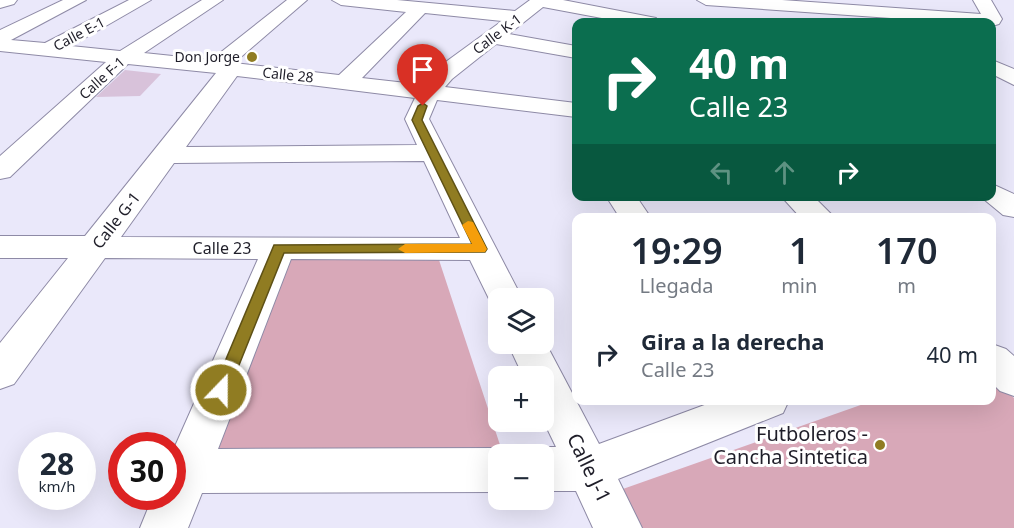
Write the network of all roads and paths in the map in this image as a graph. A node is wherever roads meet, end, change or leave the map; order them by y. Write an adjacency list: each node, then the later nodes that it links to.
1 (77, 0): 19 (street)
2 (142, 0): 21 (street, Calle E-1)
3 (214, 0): 23 (street, Calle F-1)
4 (298, 0): 25 (street, Calle G-1)
5 (341, 0): 11 (street)
6 (541, 0): 12 (street, Calle K-1); 13 (street)
7 (651, 0): 14 (street)
8 (706, 0): 9 (street)
9 (713, 0): 15 (street); 16 (street)
10 (982, 0): 17 (street)
11 (421, 7): 12 (street); 28 (street)
12 (519, 17): 18 (street, Calle K-1)
13 (630, 18)
14 (650, 18)
15 (715, 18)
16 (964, 18)
17 (992, 18)
18 (493, 37): 22 (street); 31 (street, Calle K-1)
19 (0, 38)
20 (10, 46): 21 (street, Calle 28); 24 (street)
21 (48, 51): 23 (street, Calle 28)
22 (572, 51)
23 (123, 58): 25 (street, Calle 28); 36 (street, Calle F-1)
24 (0, 62)
25 (224, 68): 28 (street, Calle 28); 35 (street, Calle G-1)
26 (996, 68): 27 (street)
27 (1014, 78)
28 (345, 82): 31 (street, Calle 28)
29 (1014, 90): 30 (street)
30 (996, 92)
31 (429, 93): 32 (street, Calle 28); 34 (street)
32 (565, 109): 33 (street)
33 (572, 127)
34 (431, 153): 35 (street); 42 (street)
35 (166, 154): 40 (street, Calle G-1)
36 (0, 171)
37 (801, 201): 38 (street)
38 (814, 213)
39 (0, 247): 40 (street, Calle 23)
40 (96, 247): 41 (street, Calle 23); 46 (street, Calle G-1)
41 (279, 248): 42 (street, Calle 23); 52 (street)
42 (481, 249): 43 (street)
43 (500, 288)
44 (532, 354): 49 (street, Calle J-1)
45 (996, 363): 47 (street)
46 (0, 372)
47 (1014, 379)
48 (757, 405): 49 (street)
49 (590, 469): 51 (street); 54 (street, Calle J-1)
50 (488, 470): 52 (street)
51 (554, 470)
52 (188, 471): 53 (street)
53 (164, 528)
54 (618, 528)

